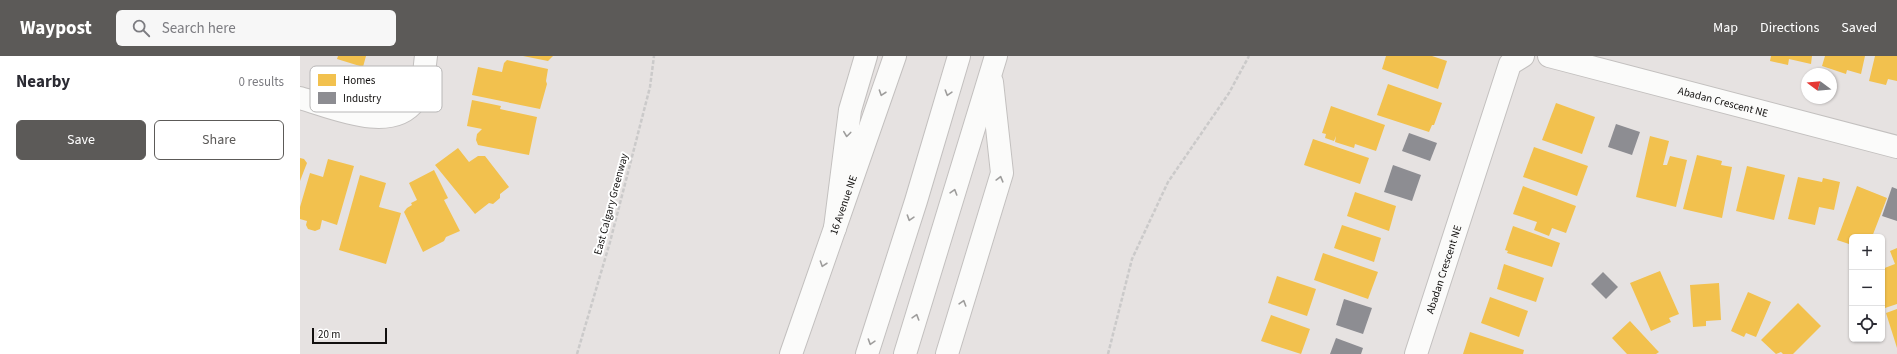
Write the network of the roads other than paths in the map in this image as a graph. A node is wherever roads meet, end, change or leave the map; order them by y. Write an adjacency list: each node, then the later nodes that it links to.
1 (426, 56): 8 (main road)
2 (866, 56): 14 (main road, one-way to 14)
3 (895, 56): 14 (main road, 16 Avenue NE, one-way to 14)
4 (959, 56): 16 (main road, one-way to 16)
5 (1524, 56): 19 (main road, Abadan Crescent NE)
6 (1549, 56): 13 (main road, Abadan Crescent NE)
7 (993, 64): 17 (main road, one-way to 7); 18 (main road, one-way to 7)
8 (425, 66)
9 (300, 98): 10 (main road)
10 (310, 101)
11 (349, 112): 12 (main road)
12 (404, 112)
13 (1897, 147)
14 (835, 228): 15 (main road, 16 Avenue NE, one-way to 15)
15 (791, 354)
16 (867, 354)
17 (905, 354)
18 (947, 354)
19 (1416, 354)

